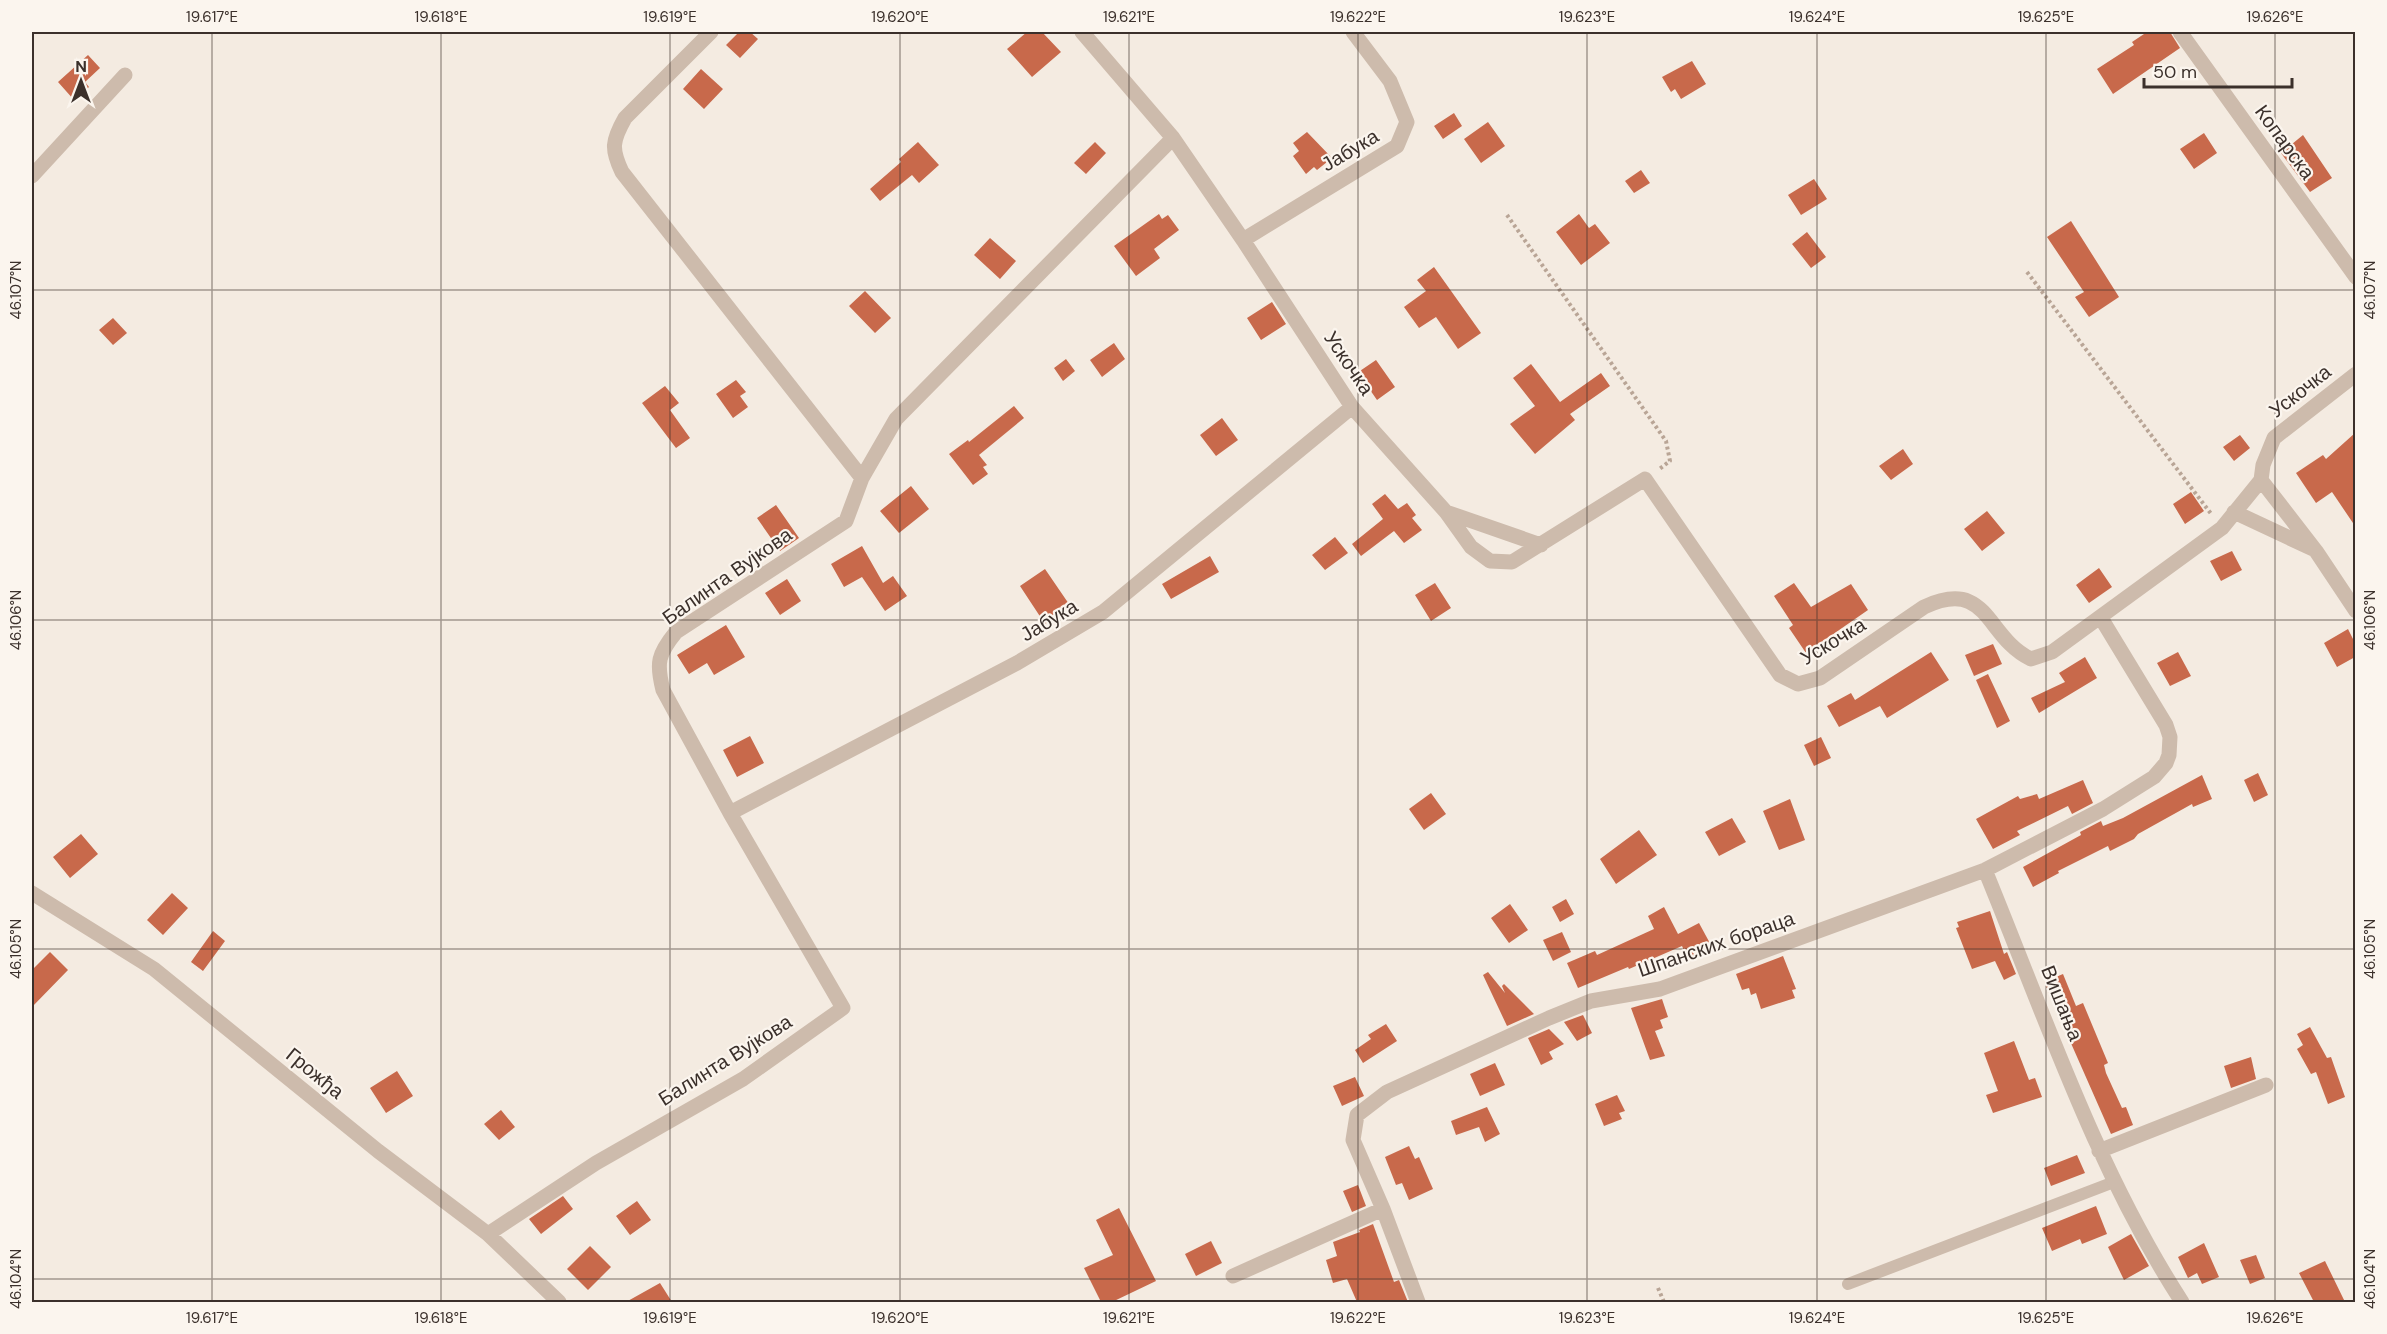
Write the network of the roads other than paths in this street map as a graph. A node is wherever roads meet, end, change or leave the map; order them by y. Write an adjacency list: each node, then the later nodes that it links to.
1 (711, 32): 12 (street)
2 (1082, 32): 6 (street, Ускочка)
3 (1353, 32): 8 (street, Јабука)
4 (2180, 32): 9 (street, Копарска)
5 (125, 75): 7 (street)
6 (1173, 138): 8 (street, Ускочка); 12 (street, Балинта Вујкова)
7 (32, 176)
8 (1243, 240): 11 (street, Ускочка)
9 (2355, 277)
10 (2355, 374): 13 (street, Ускочка)
11 (1352, 407): 14 (street, Ускочка); 20 (street, Јабука)
12 (862, 478): 20 (street, Балинта Вујкова)
13 (2261, 480): 15 (street, Ускочка); 17 (street)
14 (1446, 512): 16 (street); 16 (street, Ускочка)
15 (2234, 512): 17 (street); 19 (street, Ускочка)
16 (1541, 545): 19 (street, Ускочка)
17 (2316, 551): 18 (street)
18 (2355, 611)
19 (2101, 618): 21 (street, Шпанских бораца)
20 (730, 813): 27 (street, Балинта Вујкова)
21 (1985, 870): 24 (street, Вишања); 26 (street, Шпанских бораца)
22 (32, 892): 27 (street, Грожђа)
23 (2266, 1085): 24 (street)
24 (2099, 1151): 25 (street, Вишања)
25 (2114, 1182): 29 (lane); 32 (street, Вишања)
26 (1383, 1209): 28 (street); 31 (street, Шпанских бораца)
27 (488, 1234): 30 (street, Грожђа)
28 (1233, 1276)
29 (1848, 1284)
30 (559, 1302)
31 (1418, 1302)
32 (2182, 1302)

